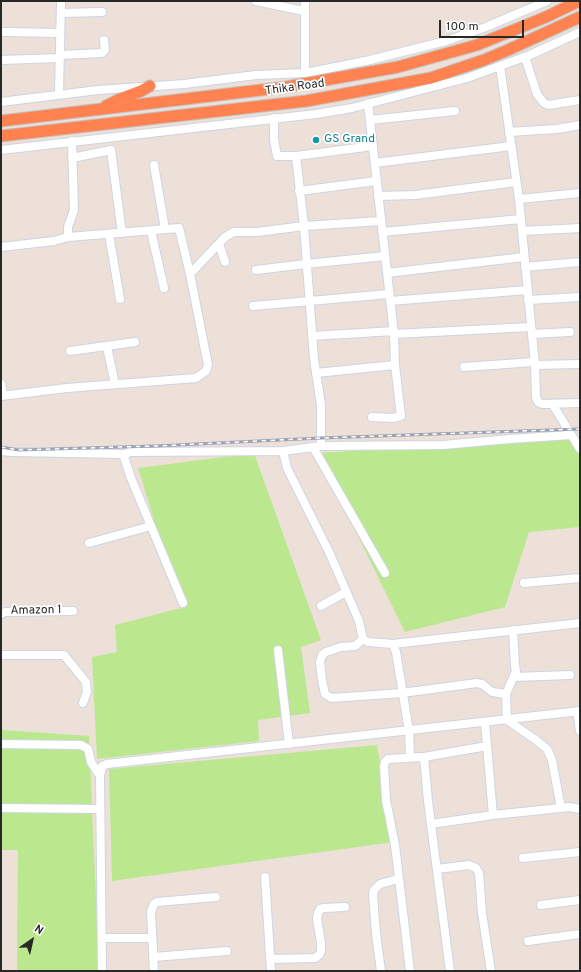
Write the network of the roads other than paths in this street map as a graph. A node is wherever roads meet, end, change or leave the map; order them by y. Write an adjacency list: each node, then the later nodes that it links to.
1 (61, 1): 8 (street)
2 (256, 1): 6 (street)
3 (304, 1): 6 (street)
4 (547, 1): 18 (street, Thika Road)
5 (579, 1): 24 (highway, Thika Road)
6 (304, 11): 18 (street)
7 (102, 12): 8 (street)
8 (61, 13): 12 (street)
9 (580, 17): 31 (highway, Thika Road)
10 (4, 32): 12 (street)
11 (580, 32): 15 (street)
12 (60, 33): 14 (street)
13 (104, 40): 14 (street)
14 (60, 57): 16 (street); 20 (street)
15 (525, 57): 17 (street); 21 (street)
16 (1, 60)
17 (500, 66): 23 (street); 30 (street)
18 (305, 73): 19 (street, Thika Road)
19 (150, 86): 20 (street, Thika Road); 24 (highway)
20 (59, 94): 22 (street, Thika Road)
21 (580, 100)
22 (1, 102)
23 (368, 103): 26 (street); 27 (street)
24 (101, 109): 28 (highway, Thika Road)
25 (455, 111): 27 (street)
26 (274, 118): 32 (street); 36 (street)
27 (370, 120): 33 (street)
28 (1, 121)
29 (580, 125): 30 (street)
30 (509, 132): 34 (street)
31 (1, 136)
32 (72, 141): 35 (street); 37 (street)
33 (373, 146): 36 (street); 38 (street)
34 (511, 146): 38 (street); 41 (street)
35 (1, 150)
36 (296, 156): 42 (street)
37 (72, 158): 54 (street); 56 (street)
38 (375, 163): 40 (street)
39 (154, 165): 49 (street)
40 (376, 181): 42 (street); 44 (street)
41 (516, 182): 44 (street); 45 (street)
42 (299, 191): 48 (street)
43 (580, 193): 45 (street)
44 (378, 196): 47 (street)
45 (519, 199): 46 (street)
46 (521, 219): 52 (street); 53 (street)
47 (381, 221): 48 (street); 53 (street)
48 (304, 226): 57 (street); 63 (street)
49 (165, 228): 51 (street); 67 (street)
50 (580, 228): 52 (street)
51 (151, 231): 54 (street); 68 (street)
52 (522, 231): 60 (street)
53 (382, 232): 59 (street)
54 (122, 233): 55 (street)
55 (109, 234): 56 (street); 72 (street)
56 (68, 238): 58 (street)
57 (219, 244): 61 (street); 67 (street)
58 (1, 247)
59 (385, 256): 63 (street); 66 (street)
60 (524, 257): 64 (street); 66 (street)
61 (225, 262)
62 (580, 262): 64 (street)
63 (306, 264): 65 (street); 74 (street)
64 (525, 267): 69 (street)
65 (256, 270)
66 (387, 273): 70 (street)
67 (190, 274): 89 (street)
68 (164, 288)
69 (527, 290): 70 (street); 73 (street)
70 (390, 297): 74 (street); 77 (street)
71 (580, 297): 73 (street)
72 (120, 299)
73 (528, 300): 76 (street)
74 (310, 301): 75 (street); 79 (street)
75 (252, 306)
76 (531, 331): 77 (street); 78 (street); 83 (street)
77 (394, 332): 79 (street); 85 (street)
78 (570, 332)
79 (312, 336): 87 (street)
80 (135, 342): 81 (street)
81 (107, 347): 82 (street); 89 (street)
82 (70, 351)
83 (535, 363): 84 (street); 86 (street); 92 (street)
84 (580, 364)
85 (395, 365): 87 (street); 93 (street)
86 (464, 367)
87 (316, 373): 95 (street)
88 (1, 384): 90 (street)
89 (115, 384): 90 (street)
90 (2, 396)
91 (580, 403): 92 (street)
92 (553, 405): 94 (street)
93 (372, 417)
94 (571, 435): 95 (street); 96 (street)
95 (317, 447): 98 (street); 102 (street)
96 (580, 448)
97 (1, 451): 99 (street)
98 (283, 451): 99 (street); 105 (street)
99 (126, 454): 100 (street)
100 (151, 526): 101 (street); 106 (street)
101 (89, 543)
102 (385, 574)
103 (580, 578): 104 (street)
104 (524, 583)
105 (346, 592): 107 (street); 112 (street)
106 (183, 603)
107 (321, 606)
108 (73, 611): 109 (street, Amazon 1)
109 (1, 614)
110 (580, 623): 111 (street)
111 (513, 630): 113 (street); 117 (street)
112 (363, 639): 113 (street); 118 (street)
113 (393, 644): 118 (street)
114 (278, 650): 127 (street)
115 (1, 655): 120 (street)
116 (570, 675): 117 (street)
117 (514, 678): 119 (street)
118 (402, 693): 119 (street); 124 (street)
119 (506, 694): 122 (street)
120 (83, 703)
121 (578, 711): 122 (street); 125 (street)
122 (507, 720): 123 (street); 133 (street)
123 (485, 722): 124 (street); 128 (street)
124 (409, 731): 127 (street); 129 (street)
125 (580, 731)
126 (1, 744): 131 (street)
127 (289, 744): 131 (street)
128 (487, 746): 130 (street); 136 (street)
129 (410, 757): 130 (street); 142 (street)
130 (424, 757): 137 (street)
131 (100, 776): 134 (street)
132 (1, 808): 134 (street)
133 (561, 808): 135 (street); 136 (street)
134 (100, 809): 148 (street)
135 (580, 809)
136 (493, 815): 137 (street)
137 (431, 824): 140 (street)
138 (580, 852): 139 (street)
139 (523, 858)
140 (437, 869): 159 (street); 160 (street)
141 (265, 877): 153 (street)
142 (398, 879): 157 (street); 158 (street)
143 (216, 897): 149 (street)
144 (580, 900): 145 (street)
145 (542, 905)
146 (345, 907): 153 (street)
147 (580, 934): 150 (street)
148 (102, 938): 149 (street); 154 (street)
149 (152, 938): 152 (street)
150 (528, 941)
151 (227, 951): 152 (street)
152 (154, 956): 155 (street)
153 (271, 959): 156 (street)
154 (102, 971)
155 (154, 971)
156 (271, 971)
157 (381, 971)
158 (410, 971)
159 (450, 971)
160 (491, 971)

